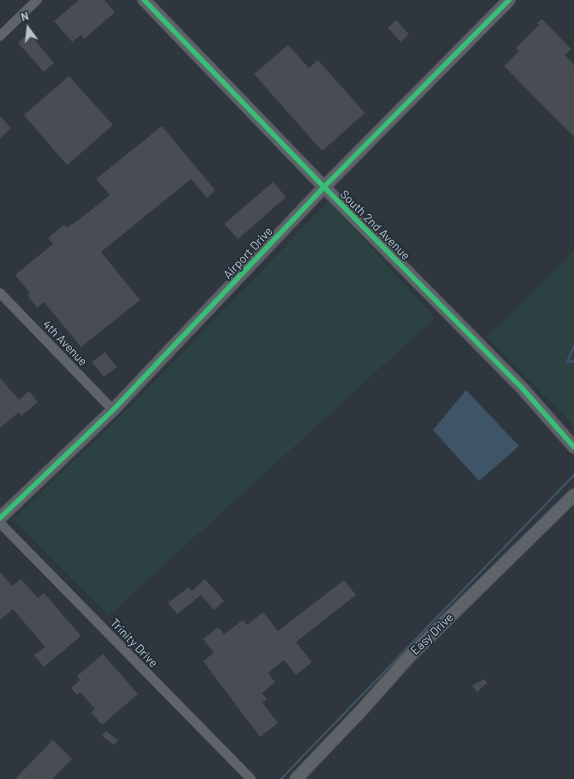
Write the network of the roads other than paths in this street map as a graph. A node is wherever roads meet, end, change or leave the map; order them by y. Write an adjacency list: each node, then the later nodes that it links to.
1 (37, 0): 4 (street)
2 (144, 0): 5 (street, South 2nd Avenue)
3 (509, 0): 5 (street, Airport Drive)
4 (0, 36)
5 (324, 187): 7 (street, Airport Drive); 8 (street, South 2nd Avenue)
6 (0, 293): 7 (street, 4th Avenue)
7 (114, 410): 10 (street, Airport Drive)
8 (574, 447)
9 (574, 495): 13 (street, Easy Drive)
10 (0, 518)
11 (0, 523): 12 (street, Trinity Drive)
12 (251, 779)
13 (296, 779)

